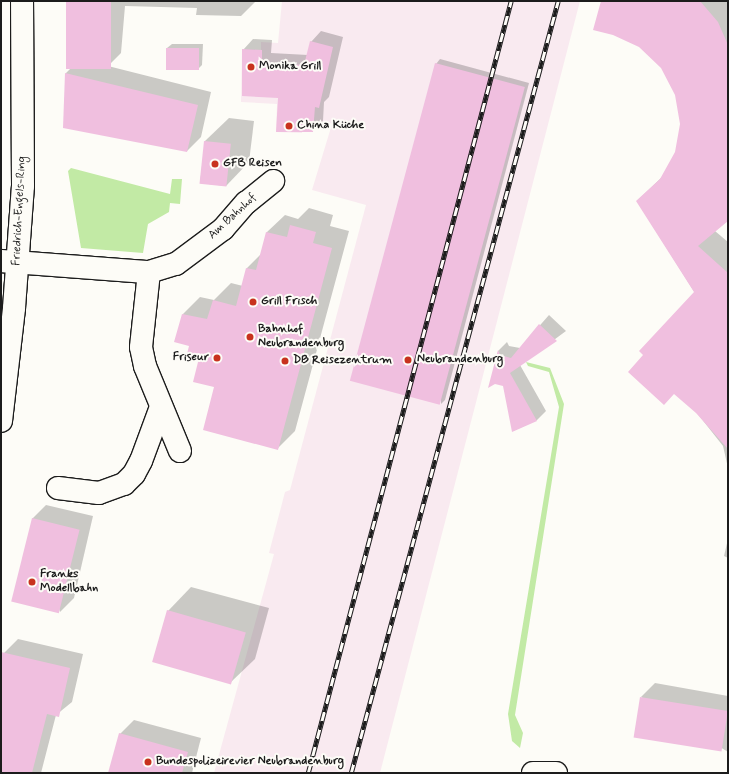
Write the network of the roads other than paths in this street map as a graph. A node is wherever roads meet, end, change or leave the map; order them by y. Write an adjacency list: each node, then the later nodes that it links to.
1 (22, 1): 3 (street, Friedrich-Engels-Ring)
2 (273, 182): 4 (street, Am Bahnhof)
3 (9, 262): 4 (street, Am Bahnhof); 5 (street, Friedrich-Engels-Ring)
4 (149, 272): 6 (street)
5 (3, 390): 7 (street, Friedrich-Engels-Ring)
6 (161, 407): 8 (street); 9 (street)
7 (1, 421)
8 (180, 451)
9 (58, 488)
10 (533, 773): 11 (street)
11 (556, 773)

